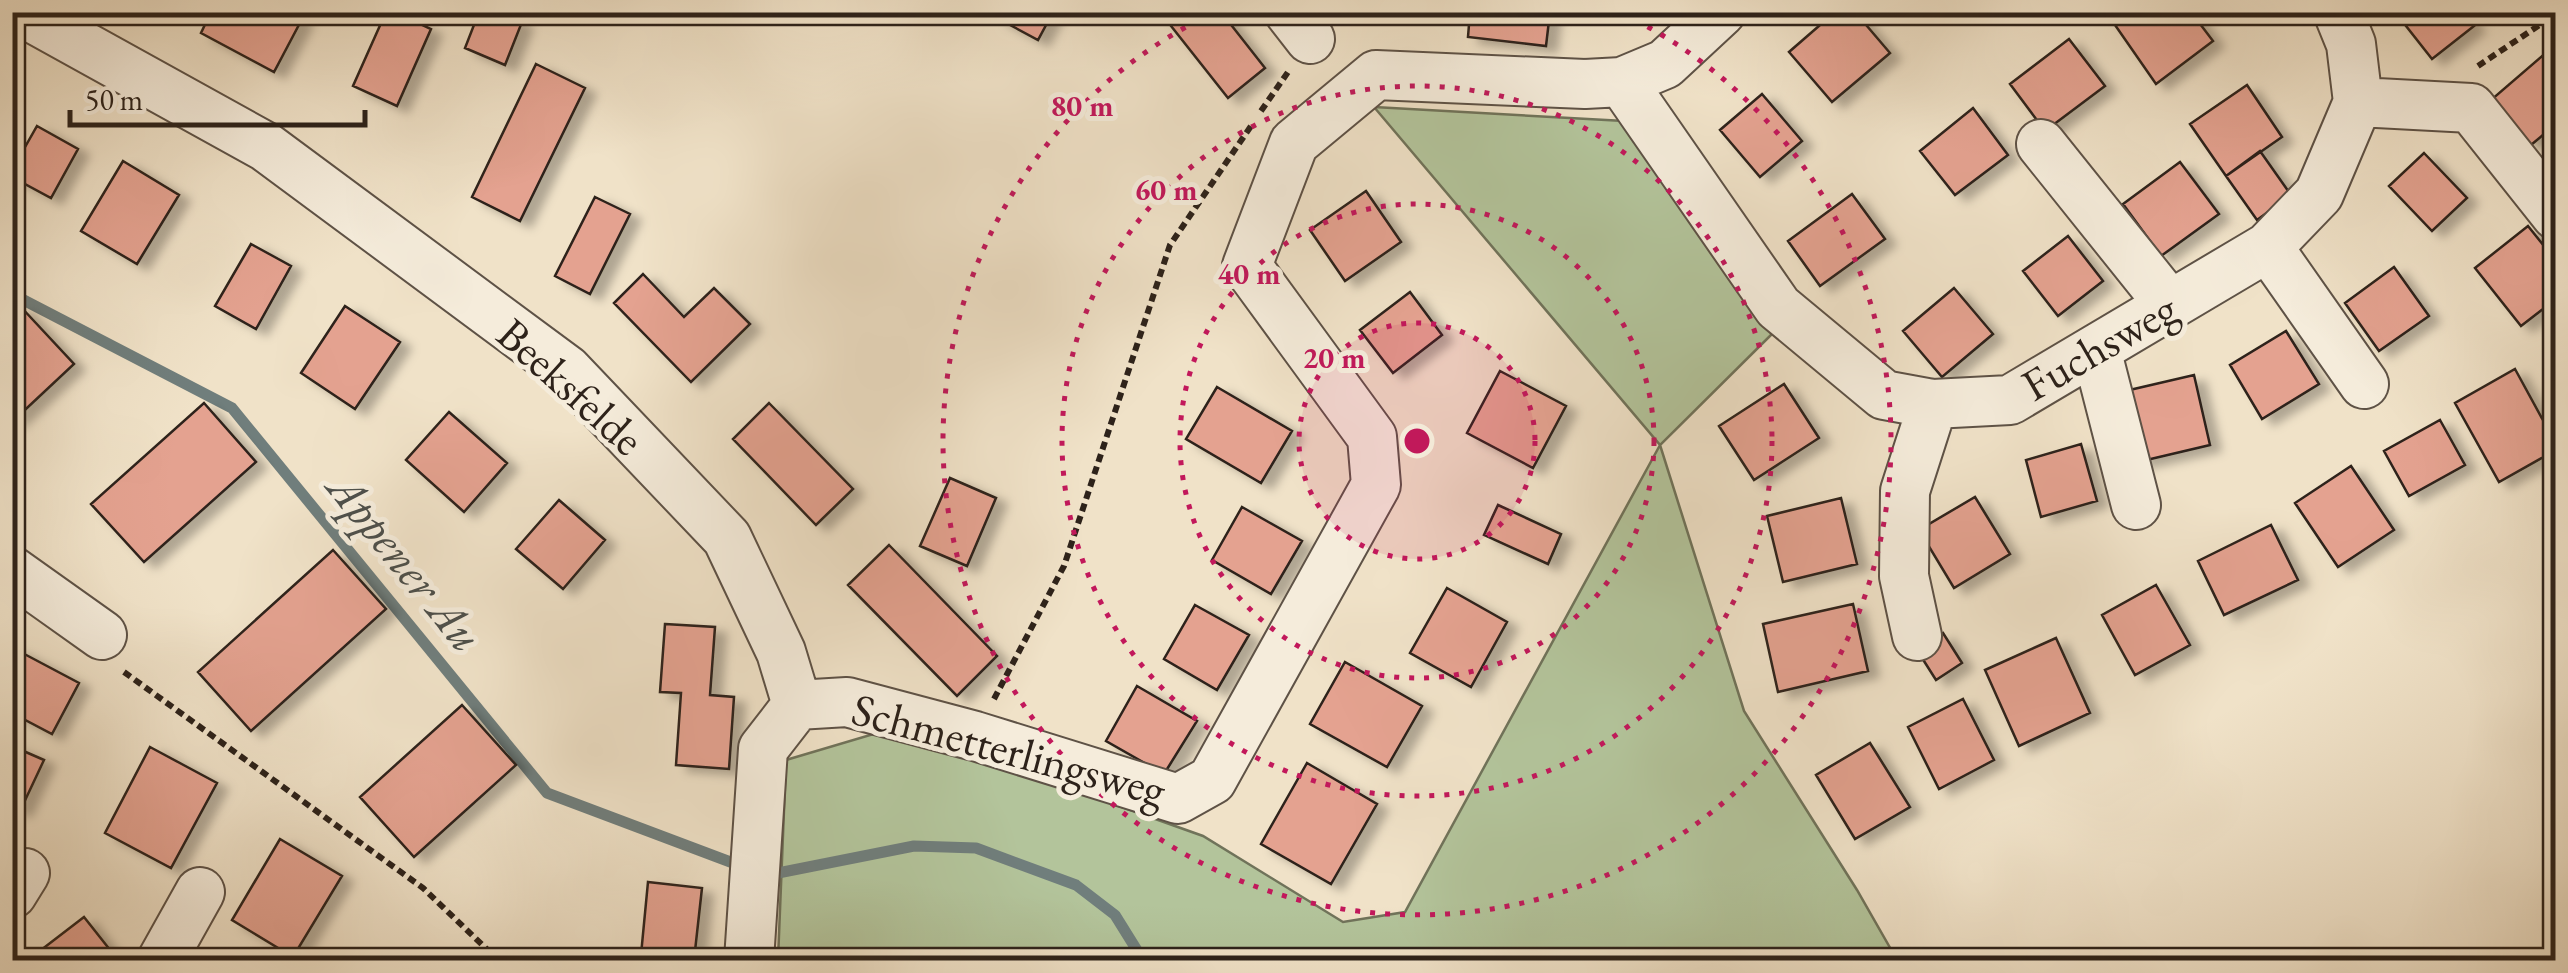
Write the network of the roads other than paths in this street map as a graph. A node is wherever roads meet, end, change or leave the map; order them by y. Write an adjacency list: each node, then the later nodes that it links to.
1 (22, 12): 17 (street, Beeksfelde)
2 (1721, 12): 4 (street, Schmetterlingsweg)
3 (2338, 12): 5 (street, Fuchsweg)
4 (1622, 82): 12 (street, Fuchsweg); 17 (street, Schmetterlingsweg)
5 (2358, 102): 7 (street); 8 (street, Fuchsweg)
6 (2041, 144): 9 (street)
7 (2556, 215)
8 (2268, 248): 9 (street, Fuchsweg); 11 (street)
9 (2170, 305): 10 (street, Fuchsweg)
10 (2096, 349): 12 (street, Fuchsweg); 13 (street)
11 (2364, 384)
12 (1934, 404): 16 (street)
13 (2136, 504)
14 (12, 571): 15 (street)
15 (102, 635)
16 (1917, 636)
17 (797, 706): 20 (street)
18 (200, 892): 19 (street)
19 (162, 960)
20 (749, 960)

